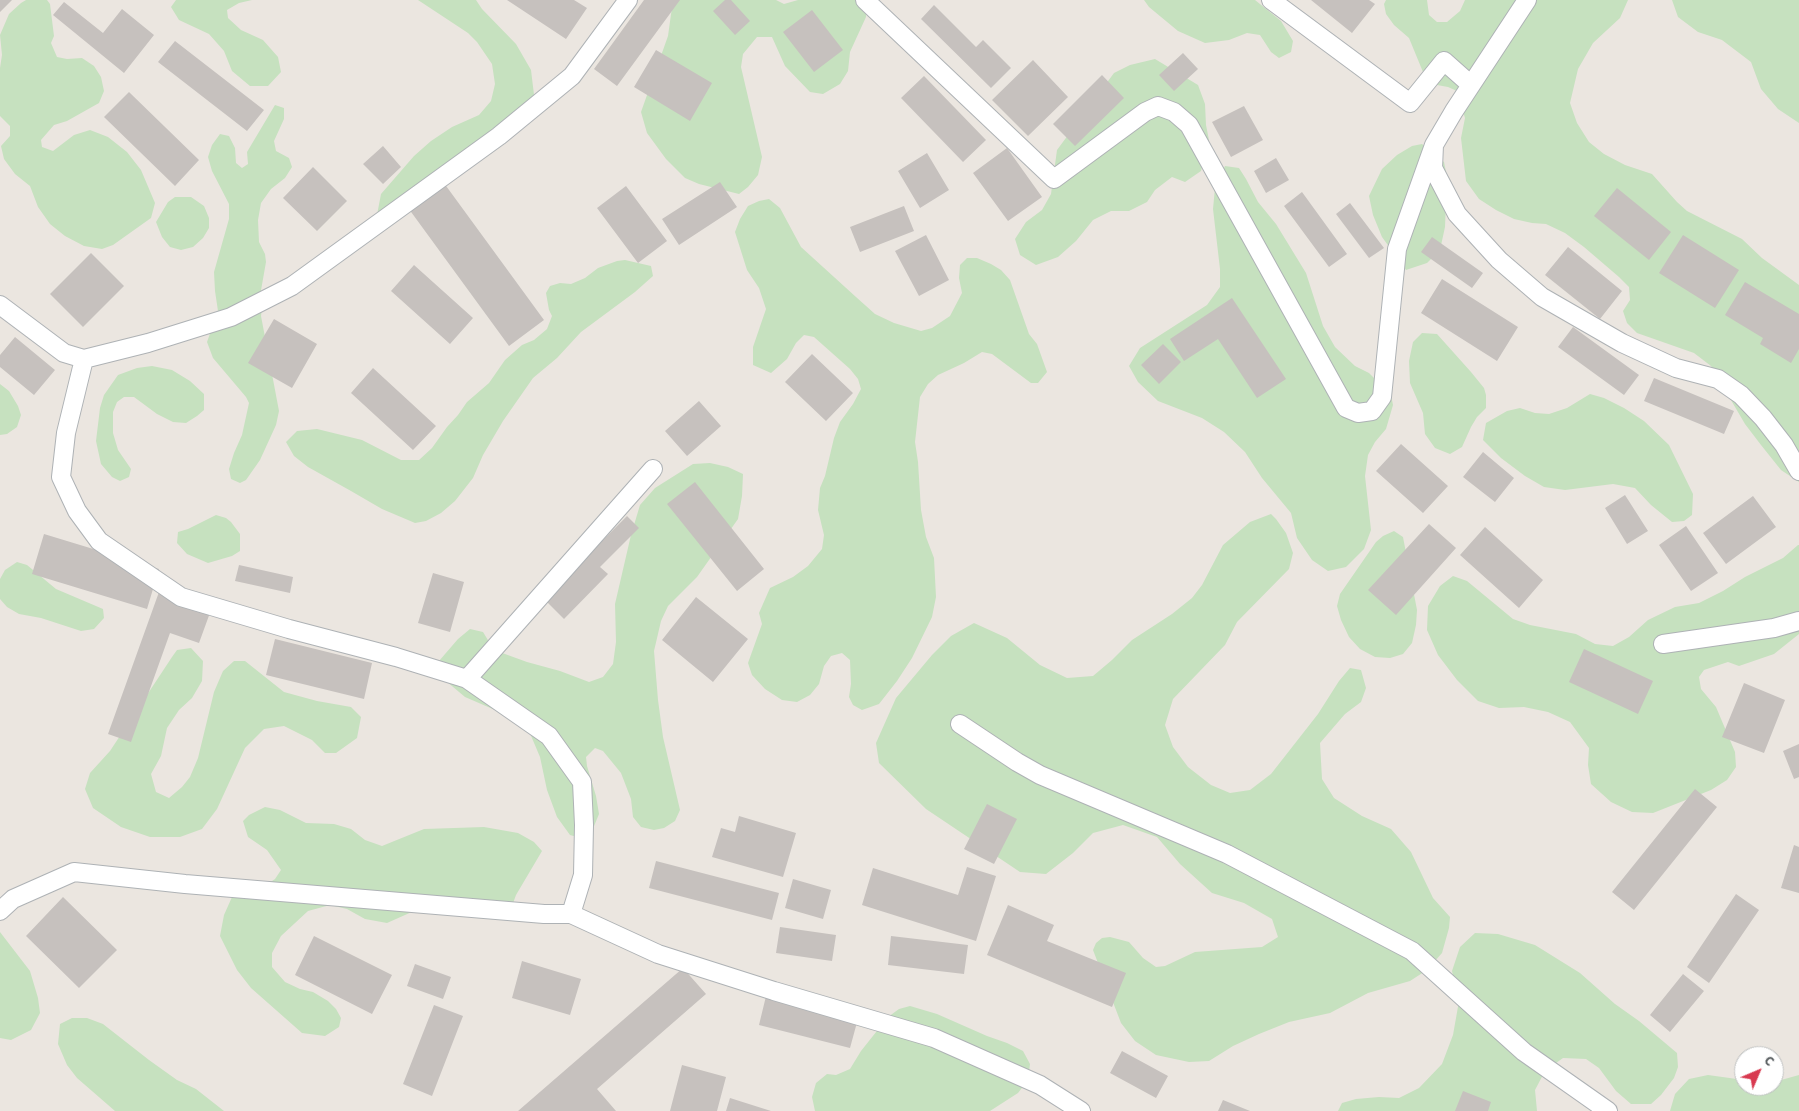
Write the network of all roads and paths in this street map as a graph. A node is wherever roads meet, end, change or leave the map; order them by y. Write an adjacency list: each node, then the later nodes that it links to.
1 (628, 0): 8 (lane)
2 (865, 0): 6 (lane)
3 (1271, 0): 5 (lane)
4 (1526, 0): 5 (lane)
5 (1471, 85): 6 (lane)
6 (1434, 145): 10 (lane)
7 (0, 305): 8 (lane)
8 (84, 359): 13 (lane)
9 (653, 469): 13 (lane)
10 (1799, 471)
11 (1799, 621): 12 (lane)
12 (1663, 644)
13 (467, 679): 16 (lane)
14 (960, 724): 18 (lane)
15 (0, 911): 16 (lane)
16 (571, 914): 17 (lane)
17 (1082, 1111)
18 (1608, 1111)

